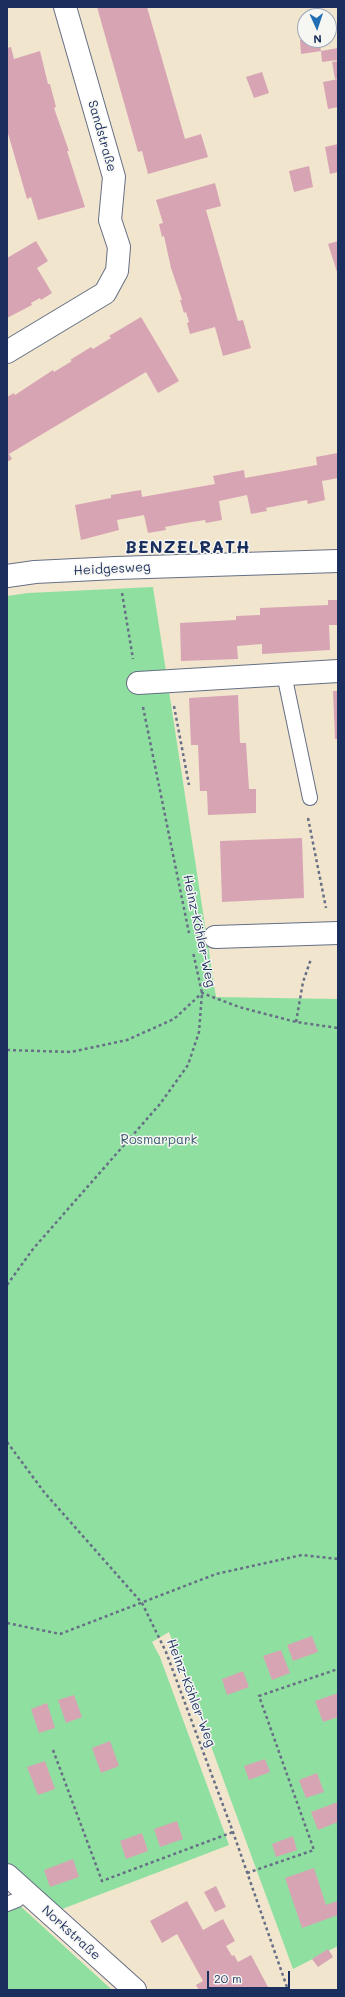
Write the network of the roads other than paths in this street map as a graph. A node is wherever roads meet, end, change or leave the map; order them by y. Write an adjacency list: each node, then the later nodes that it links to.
1 (65, 7): 2 (street, Sandstraße)
2 (7, 352)
3 (338, 561): 4 (street, Heidgesweg)
4 (7, 576)
5 (338, 671): 6 (street)
6 (284, 674): 7 (street); 8 (lane)
7 (138, 683)
8 (310, 798)
9 (338, 933): 10 (street)
10 (215, 937)
11 (7, 1875): 12 (street, Norkstraße)
12 (26, 1892): 13 (lane); 14 (street, Norkstraße)
13 (7, 1904)
14 (135, 1990)

